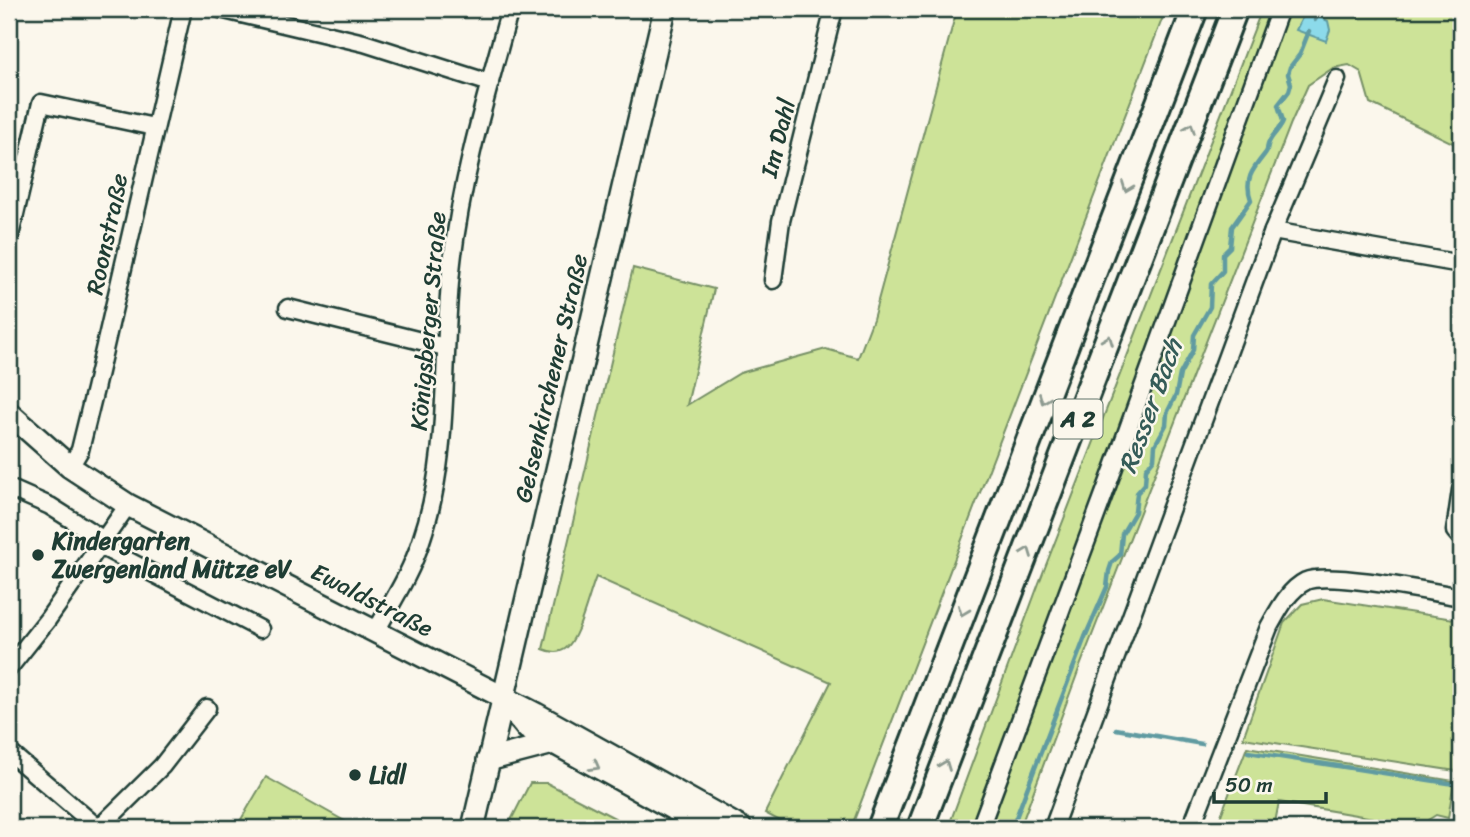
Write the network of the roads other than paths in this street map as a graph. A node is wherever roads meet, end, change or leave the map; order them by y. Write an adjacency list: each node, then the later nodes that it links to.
1 (183, 9): 11 (street, Roonstraße)
2 (220, 9): 10 (street)
3 (510, 9): 10 (street, Königsberger Straße)
4 (665, 9): 29 (main road, Gelsenkirchener Straße)
5 (834, 9): 15 (street, Im Dahl)
6 (1195, 9): 38 (highway, A 2, one-way to 38)
7 (1235, 9): 39 (highway, A 2, one-way to 7)
8 (1280, 9): 40 (street)
9 (1337, 79): 12 (street)
10 (490, 83): 17 (street, Königsberger Straße)
11 (154, 127): 13 (street); 19 (street, Roonstraße)
12 (1273, 231): 14 (street); 41 (street)
13 (9, 240)
14 (1461, 264)
15 (772, 280)
16 (288, 308): 17 (street)
17 (445, 347): 27 (street, Königsberger Straße)
18 (9, 413): 19 (main road, Ewaldstraße)
19 (71, 467): 22 (main road, Ewaldstraße)
20 (9, 488): 24 (street)
21 (1461, 489): 23 (street)
22 (128, 505): 24 (street); 27 (main road, Ewaldstraße)
23 (1461, 538)
24 (102, 543): 26 (street); 28 (street)
25 (1461, 595): 42 (street)
26 (260, 629)
27 (376, 631): 29 (main road, Ewaldstraße)
28 (9, 668)
29 (502, 697): 31 (main road, Ewaldstraße); 33 (main road, Gelsenkirchener Straße); 37 (main road, Ewaldstraße)
30 (207, 708): 34 (street)
31 (553, 743): 33 (main road); 36 (main road, Ewaldstraße, one-way to 36)
32 (9, 752): 34 (street)
33 (488, 760): 35 (main road, Gelsenkirchener Straße)
34 (99, 828)
35 (473, 828)
36 (708, 828)
37 (741, 828)
38 (880, 828)
39 (920, 828)
40 (980, 828)
41 (1053, 828)
42 (1191, 828)

